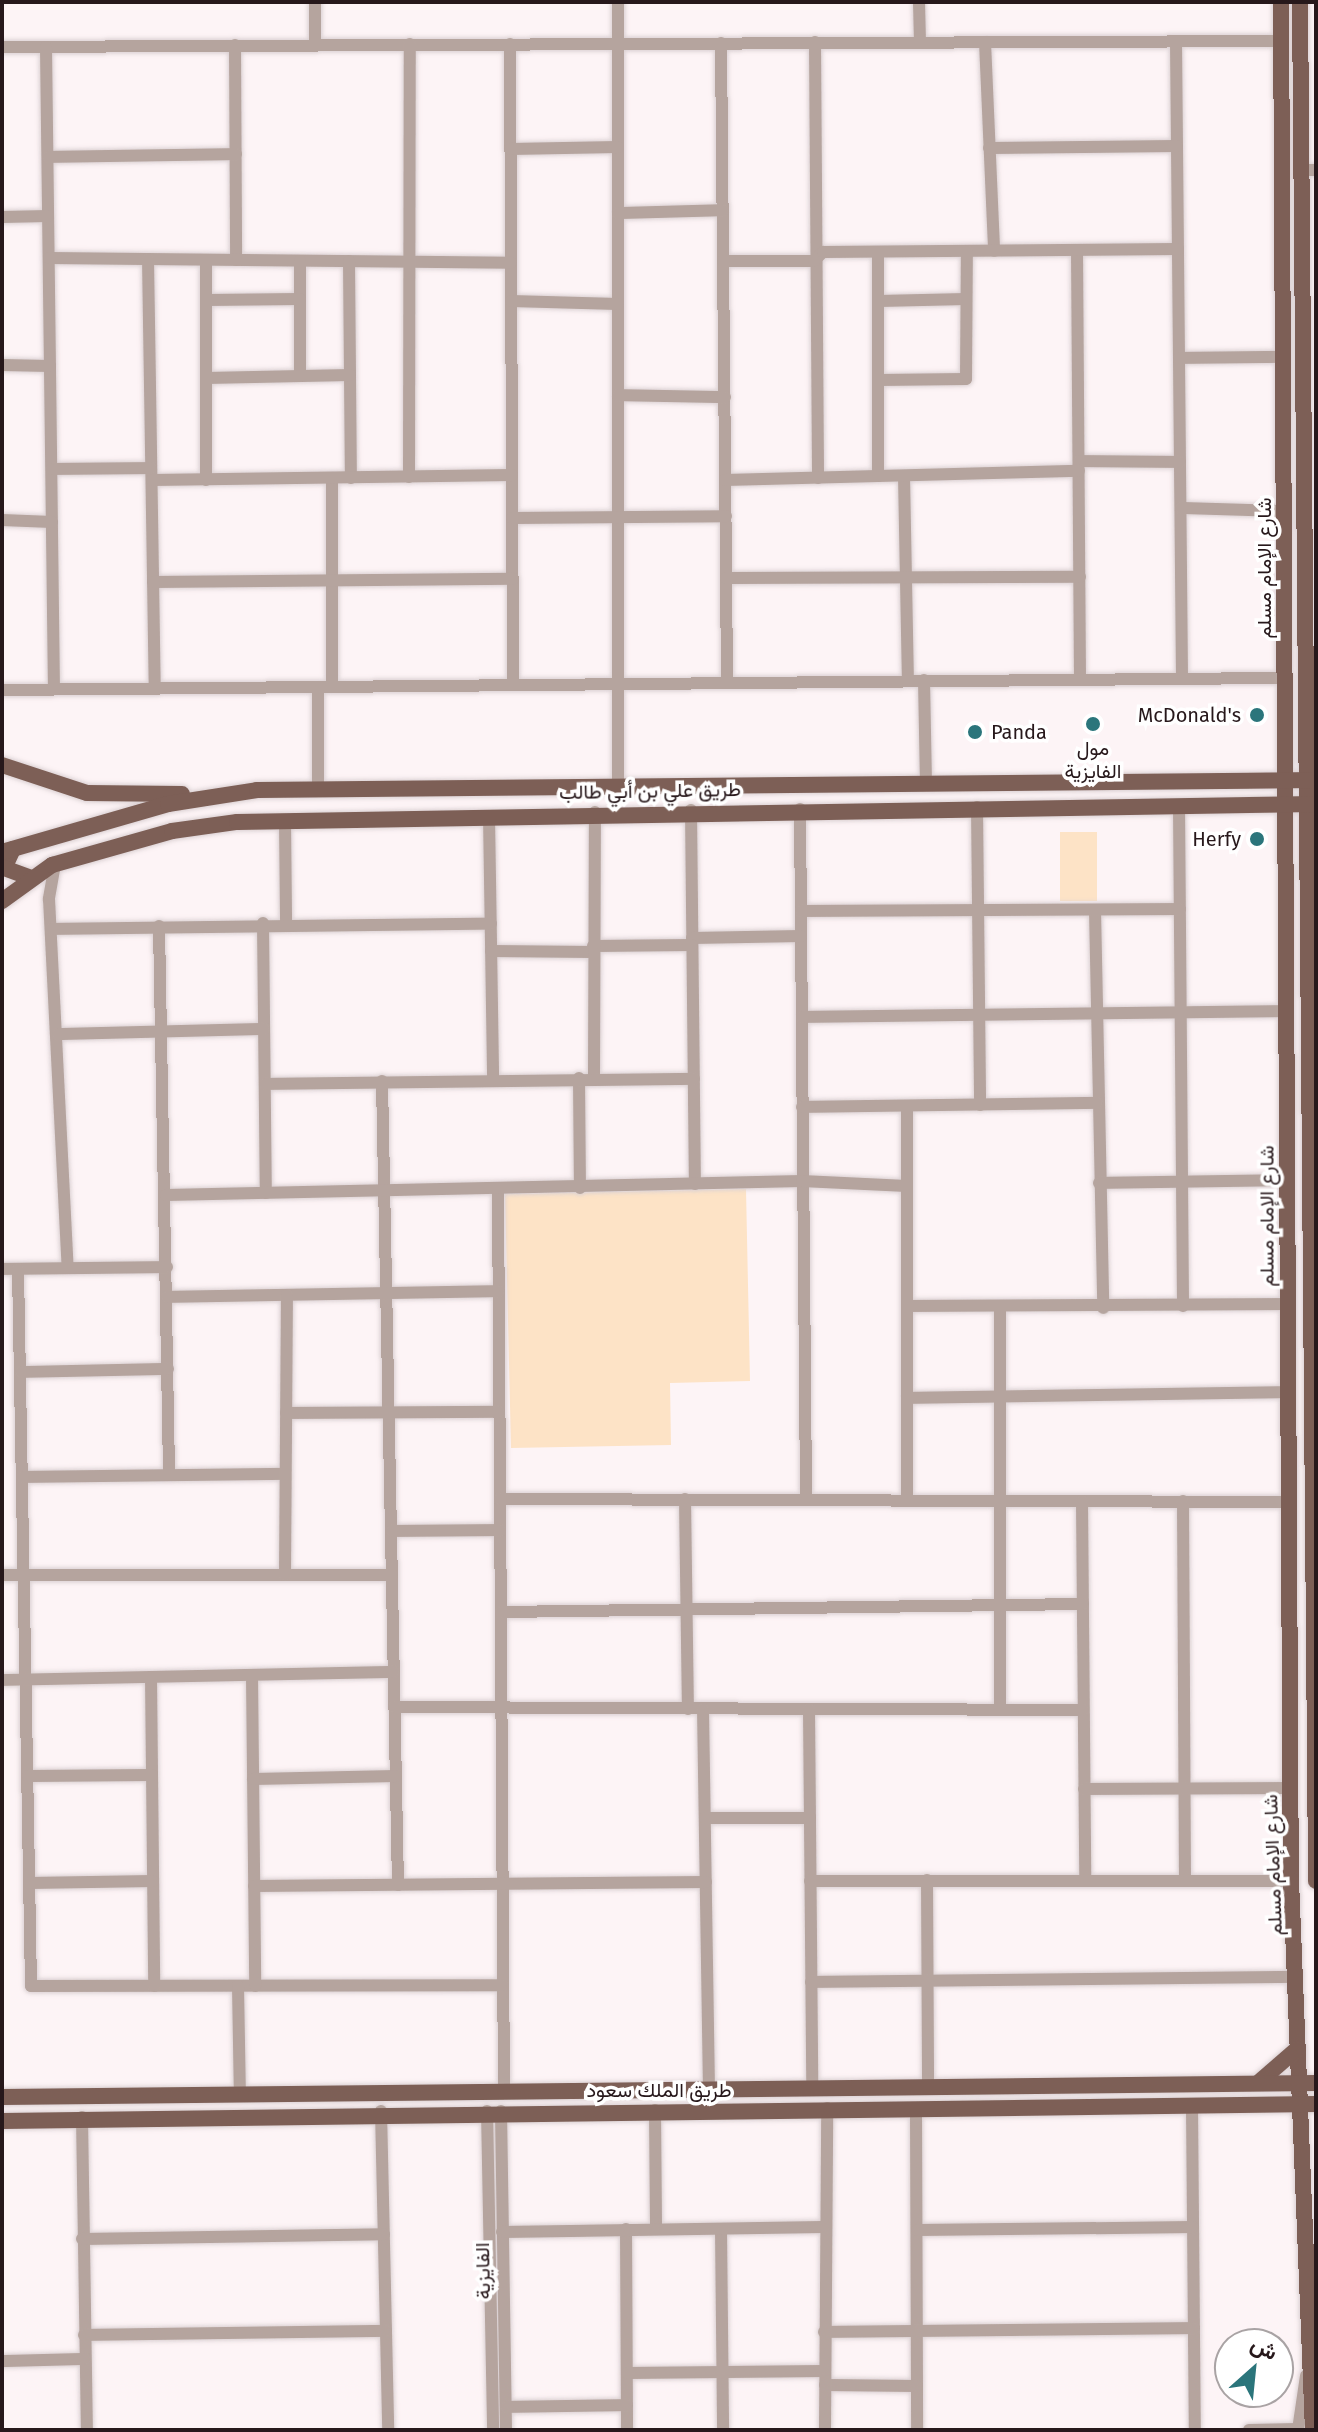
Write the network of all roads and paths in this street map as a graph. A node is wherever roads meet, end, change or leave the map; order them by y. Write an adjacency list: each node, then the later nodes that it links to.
1 (315, 2): 16 (street)
2 (618, 2): 11 (street)
3 (919, 2): 9 (street)
4 (1281, 2): 7 (main road, شارع الإمام مسلم)
5 (1300, 2): 25 (main road, شارع الإمام مسلم)
6 (1176, 41): 7 (street); 10 (street); 19 (street)
7 (1281, 41): 51 (main road, شارع الإمام مسلم)
8 (815, 42): 9 (street); 12 (street); 35 (street)
9 (920, 42): 10 (street)
10 (985, 42): 21 (street)
11 (618, 43): 12 (street); 14 (street); 20 (street)
12 (721, 43): 26 (street)
13 (410, 44): 14 (street); 16 (street); 43 (street)
14 (510, 44): 22 (street)
15 (235, 45): 16 (street); 18 (street); 23 (street)
16 (315, 45)
17 (2, 47): 18 (street)
18 (46, 47): 24 (street)
19 (1177, 146): 21 (street); 30 (street)
20 (618, 147): 22 (street); 27 (street)
21 (989, 148): 33 (street)
22 (510, 149): 44 (street)
23 (236, 154): 24 (street); 39 (street)
24 (48, 157): 28 (street)
25 (1309, 170): 64 (main road, شارع الإمام مسلم)
26 (723, 210): 27 (street); 42 (street)
27 (618, 213): 50 (street)
28 (48, 216): 29 (street); 36 (street)
29 (2, 217)
30 (1178, 249): 31 (street); 52 (street)
31 (1077, 250): 33 (street); 62 (street)
32 (967, 251): 33 (street); 34 (street); 46 (street)
33 (994, 251)
34 (878, 252): 35 (street); 49 (street)
35 (819, 256): 42 (street); 72 (street)
36 (49, 258): 37 (street); 54 (street)
37 (148, 259): 38 (street); 65 (street)
38 (206, 260): 39 (street); 47 (street)
39 (236, 260): 40 (street)
40 (300, 261): 41 (street); 45 (street)
41 (349, 261): 43 (street); 55 (street)
42 (723, 261): 60 (street)
43 (410, 262): 44 (street); 69 (street)
44 (511, 263): 48 (street)
45 (300, 299): 47 (street); 56 (street)
46 (966, 299): 49 (street); 58 (street)
47 (206, 300): 57 (street)
48 (511, 301): 50 (street); 66 (street)
49 (879, 301): 58 (street)
50 (618, 304): 59 (street)
51 (1283, 357): 52 (street); 76 (main road, شارع الإمام مسلم)
52 (1179, 358): 61 (street)
53 (2, 365): 54 (street)
54 (50, 366): 63 (street)
55 (350, 375): 56 (street); 71 (street)
56 (300, 376): 57 (street)
57 (206, 378): 73 (street)
58 (878, 380): 67 (street)
59 (618, 395): 60 (street); 77 (street)
60 (725, 397): 74 (street)
61 (1180, 462): 62 (street); 75 (street)
62 (1079, 466): 68 (street); 82 (street)
63 (52, 469): 65 (street); 81 (street)
64 (1310, 470): 103 (main road, شارع الإمام مسلم)
65 (152, 474): 73 (street); 87 (street)
66 (512, 475): 69 (street); 79 (street)
67 (878, 476): 68 (street); 72 (street)
68 (904, 476): 84 (street)
69 (409, 477): 71 (street)
70 (332, 478): 71 (street); 73 (street); 86 (street)
71 (351, 478)
72 (818, 478): 74 (street)
73 (206, 480)
74 (725, 480): 78 (street)
75 (1181, 508): 76 (street); 89 (street)
76 (1284, 511): 88 (main road, شارع الإمام مسلم)
77 (618, 516): 78 (street); 79 (street); 93 (street)
78 (726, 516): 83 (street)
79 (512, 518): 85 (street)
80 (2, 520): 81 (street)
81 (52, 522): 99 (street)
82 (1080, 577): 84 (street); 92 (street)
83 (726, 578): 84 (street); 94 (street)
84 (905, 578): 90 (street)
85 (513, 579): 86 (street); 95 (street)
86 (331, 580): 87 (street); 96 (street)
87 (153, 582): 98 (street)
88 (1285, 678): 89 (street); 102 (main road, شارع الإمام مسلم)
89 (1182, 679): 92 (street)
90 (908, 680): 91 (street); 94 (street)
91 (924, 680): 92 (street); 104 (street)
92 (1080, 680)
93 (618, 683): 94 (street); 95 (street); 105 (street)
94 (727, 683)
95 (513, 685): 96 (street)
96 (332, 686): 97 (street)
97 (318, 687): 98 (street); 106 (street)
98 (155, 688): 99 (street)
99 (54, 689): 100 (street)
100 (2, 690)
101 (2, 765): 107 (main road)
102 (1285, 779): 103 (main road, طريق علي بن أبي طالب); 104 (main road, طريق علي بن أبي طالب); 108 (main road, شارع الإمام مسلم)
103 (1309, 780): 109 (main road, شارع الإمام مسلم)
104 (926, 781): 105 (main road, طريق علي بن أبي طالب)
105 (618, 784): 106 (main road, طريق علي بن أبي طالب)
106 (318, 788): 107 (main road, طريق علي بن أبي طالب)
107 (227, 795): 117 (main road, طريق علي بن أبي طالب)
108 (1285, 804): 109 (main road, طريق علي بن أبي طالب); 110 (main road, طريق علي بن أبي طالب); 136 (main road, شارع الإمام مسلم)
109 (1309, 804): 124 (main road, شارع الإمام مسلم)
110 (1179, 805): 111 (main road, طريق علي بن أبي طالب); 121 (street)
111 (977, 807): 112 (main road, طريق علي بن أبي طالب); 122 (street)
112 (800, 809): 113 (main road, طريق علي بن أبي طالب); 125 (street)
113 (691, 810): 114 (main road, طريق علي بن أبي طالب); 132 (street)
114 (595, 812): 115 (main road, طريق علي بن أبي طالب); 133 (street)
115 (489, 816): 116 (main road, طريق علي بن أبي طالب); 128 (street)
116 (285, 820): 118 (main road, طريق علي بن أبي طالب); 127 (street)
117 (7, 851): 119 (main road)
118 (55, 864): 119 (main road, طريق علي بن أبي طالب); 130 (street)
119 (29, 877): 120 (main road, طريق علي بن أبي طالب)
120 (2, 901)
121 (1180, 909): 123 (street); 135 (street)
122 (977, 910): 123 (street); 125 (street); 138 (street)
123 (1095, 910): 137 (street)
124 (1310, 910): 149 (main road, شارع الإمام مسلم)
125 (801, 911): 131 (street)
126 (263, 923): 127 (street); 129 (street); 140 (street)
127 (286, 924): 128 (street)
128 (491, 924): 134 (street)
129 (159, 926): 130 (street); 141 (street)
130 (51, 929): 142 (street)
131 (801, 936): 132 (street); 139 (street)
132 (692, 941): 133 (street); 145 (street)
133 (593, 949): 134 (street); 144 (street)
134 (491, 951): 146 (street)
135 (1181, 1011): 136 (street); 137 (street); 156 (street)
136 (1285, 1011): 154 (main road, شارع الإمام مسلم)
137 (1096, 1013): 138 (street); 150 (street)
138 (981, 1015): 139 (street); 151 (street)
139 (802, 1017): 153 (street)
140 (264, 1029): 141 (street); 148 (street)
141 (162, 1032): 142 (street); 165 (street)
142 (58, 1034): 167 (street)
143 (579, 1078): 144 (street); 146 (street); 161 (street)
144 (594, 1078): 145 (street)
145 (694, 1079): 158 (street)
146 (493, 1080): 147 (street)
147 (382, 1081): 148 (street); 163 (street)
148 (265, 1084): 164 (street)
149 (1312, 1097): 159 (main road, شارع الإمام مسلم)
150 (1097, 1103): 151 (street); 157 (street)
151 (980, 1105): 152 (street)
152 (907, 1106): 153 (street); 160 (street)
153 (802, 1107): 155 (street)
154 (1287, 1180): 156 (street); 174 (main road, شارع الإمام مسلم)
155 (802, 1181): 158 (street); 160 (street); 193 (street)
156 (1181, 1181): 157 (street); 176 (street)
157 (1099, 1183): 178 (street)
158 (695, 1184): 161 (street)
159 (1312, 1184): 190 (main road, شارع الإمام مسلم)
160 (907, 1186): 175 (street)
161 (580, 1188): 162 (street)
162 (498, 1190): 163 (street); 170 (street)
163 (386, 1192): 164 (street); 171 (street)
164 (266, 1193): 165 (street)
165 (166, 1195): 166 (street)
166 (167, 1267): 167 (street); 173 (street)
167 (68, 1268): 169 (street)
168 (2, 1269): 169 (street)
169 (18, 1269): 180 (street)
170 (499, 1291): 171 (street); 184 (street)
171 (388, 1292): 172 (street); 186 (street)
172 (287, 1295): 173 (street); 185 (street)
173 (167, 1297): 179 (street)
174 (1287, 1304): 176 (street); 181 (main road, شارع الإمام مسلم)
175 (907, 1306): 177 (street); 183 (street)
176 (1183, 1306): 178 (street)
177 (1000, 1307): 178 (street); 182 (street)
178 (1103, 1308)
179 (168, 1369): 180 (street); 187 (street)
180 (21, 1372): 189 (street)
181 (1288, 1392): 182 (street); 198 (main road, شارع الإمام مسلم)
182 (999, 1397): 183 (street); 195 (street)
183 (907, 1398): 194 (street)
184 (499, 1412): 186 (street); 191 (street)
185 (286, 1413): 186 (street); 188 (street)
186 (390, 1413): 200 (street)
187 (169, 1474): 188 (street); 189 (street)
188 (285, 1474): 203 (street)
189 (23, 1477): 202 (street)
190 (1314, 1497): 214 (main road, شارع الإمام مسلم)
191 (500, 1499): 192 (street); 199 (street)
192 (685, 1499): 193 (street); 207 (street)
193 (806, 1500): 194 (street)
194 (907, 1500): 195 (street)
195 (999, 1501): 196 (street); 206 (street)
196 (1082, 1501): 197 (street); 205 (street)
197 (1183, 1501): 198 (street); 229 (street)
198 (1289, 1502): 227 (main road, شارع الإمام مسلم)
199 (500, 1530): 200 (street); 208 (street)
200 (392, 1531): 204 (street)
201 (2, 1575): 202 (street)
202 (25, 1575): 203 (street); 212 (street)
203 (285, 1575): 204 (street)
204 (392, 1575): 209 (street)
205 (1083, 1604): 206 (street); 221 (street)
206 (999, 1607): 207 (street); 216 (street)
207 (686, 1610): 208 (street); 218 (street)
208 (501, 1612): 217 (street)
209 (394, 1672): 210 (street); 215 (street)
210 (252, 1675): 211 (street); 225 (street)
211 (151, 1677): 212 (street); 222 (street)
212 (27, 1679): 213 (street); 223 (street)
213 (2, 1680)
214 (1315, 1701): 226 (main road, شارع الإمام مسلم)
215 (394, 1707): 217 (street); 224 (street)
216 (1000, 1707): 220 (street); 221 (street)
217 (501, 1708): 218 (street); 241 (street)
218 (688, 1709): 219 (street)
219 (703, 1709): 220 (street); 230 (street)
220 (809, 1709): 231 (street)
221 (1083, 1710): 228 (street)
222 (152, 1775): 223 (street); 234 (street)
223 (28, 1776): 240 (street)
224 (396, 1776): 225 (street); 242 (street)
225 (253, 1779): 243 (street)
226 (1315, 1787): 238 (main road, شارع الإمام مسلم)
227 (1291, 1788): 229 (street); 237 (main road, شارع الإمام مسلم)
228 (1084, 1789): 229 (street); 233 (street)
229 (1185, 1789): 236 (street)
230 (705, 1818): 231 (street); 239 (street)
231 (810, 1818): 235 (street)
232 (927, 1880): 233 (street); 235 (street); 245 (street)
233 (1085, 1880): 236 (street)
234 (153, 1881): 240 (street); 248 (street)
235 (810, 1881): 246 (street)
236 (1185, 1881): 237 (street)
237 (1291, 1881): 244 (main road, شارع الإمام مسلم)
238 (1316, 1881)
239 (706, 1882): 241 (street); 257 (street)
240 (29, 1883): 248 (street)
241 (502, 1884): 242 (street); 247 (street)
242 (398, 1885): 243 (street)
243 (254, 1886): 250 (street)
244 (1297, 1977): 245 (street); 251 (main road, شارع الإمام مسلم)
245 (927, 1981): 246 (street); 255 (street)
246 (811, 1982): 256 (street)
247 (503, 1985): 250 (street); 258 (street)
248 (154, 1986): 249 (street)
249 (238, 1986): 250 (street); 259 (street)
250 (255, 1986)
251 (1297, 2049): 252 (main road, شارع الإمام مسلم); 253 (main road)
252 (1298, 2082): 253 (main road, طريق الملك سعود); 254 (main road, طريق الملك سعود); 262 (main road, شارع الإمام مسلم)
253 (1259, 2083): 255 (main road, طريق الملك سعود)
254 (1316, 2083)
255 (928, 2087): 256 (main road, طريق الملك سعود)
256 (812, 2089): 257 (main road, طريق الملك سعود)
257 (709, 2090): 258 (main road, طريق الملك سعود)
258 (504, 2093): 259 (main road, طريق الملك سعود)
259 (240, 2096): 260 (main road, طريق الملك سعود)
260 (2, 2097)
261 (1316, 2104): 262 (main road, طريق الملك سعود)
262 (1297, 2105): 263 (main road, طريق الملك سعود); 285 (main road, شارع الإمام مسلم)
263 (1192, 2106): 265 (main road, طريق الملك سعود); 272 (street)
264 (827, 2108): 265 (main road, طريق الملك سعود); 266 (main road, طريق الملك سعود); 271 (street)
265 (916, 2108): 276 (street)
266 (655, 2110): 268 (main road, طريق الملك سعود); 274 (street)
267 (381, 2111): 268 (main road, طريق الملك سعود); 269 (main road, طريق الملك سعود); 278 (street)
268 (494, 2111): 277 (street, الفايزية); 297 (street, الفايزية)
269 (82, 2117): 270 (main road, طريق الملك سعود); 279 (street)
270 (2, 2121)
271 (823, 2227): 275 (street); 283 (street)
272 (1193, 2227): 276 (street); 280 (street)
273 (626, 2229): 274 (street); 277 (street); 289 (street)
274 (656, 2229): 275 (street)
275 (721, 2229): 290 (street)
276 (917, 2230): 281 (street)
277 (502, 2232): 294 (street, الفايزية)
278 (384, 2234): 279 (street); 282 (street)
279 (82, 2239): 284 (street)
280 (1194, 2328): 281 (street); 303 (street)
281 (917, 2330): 283 (street); 292 (street)
282 (386, 2331): 284 (street); 296 (street)
283 (824, 2332): 288 (street)
284 (84, 2335): 286 (street)
285 (1311, 2341): 305 (street); 306 (main road, شارع الإمام مسلم)
286 (85, 2359): 287 (street); 295 (street)
287 (2, 2361)
288 (824, 2371): 290 (street); 291 (street)
289 (627, 2373): 290 (street); 293 (street)
290 (723, 2374): 300 (street)
291 (825, 2385): 292 (street); 301 (street)
292 (917, 2386): 302 (street)
293 (627, 2405): 294 (street); 299 (street)
294 (506, 2407): 298 (street, الفايزية)
295 (87, 2430)
296 (388, 2430)
297 (493, 2430)
298 (506, 2430)
299 (627, 2430)
300 (723, 2430)
301 (825, 2430)
302 (917, 2430)
303 (1195, 2430)
304 (1249, 2430): 305 (street)
305 (1298, 2430)
306 (1313, 2430)

